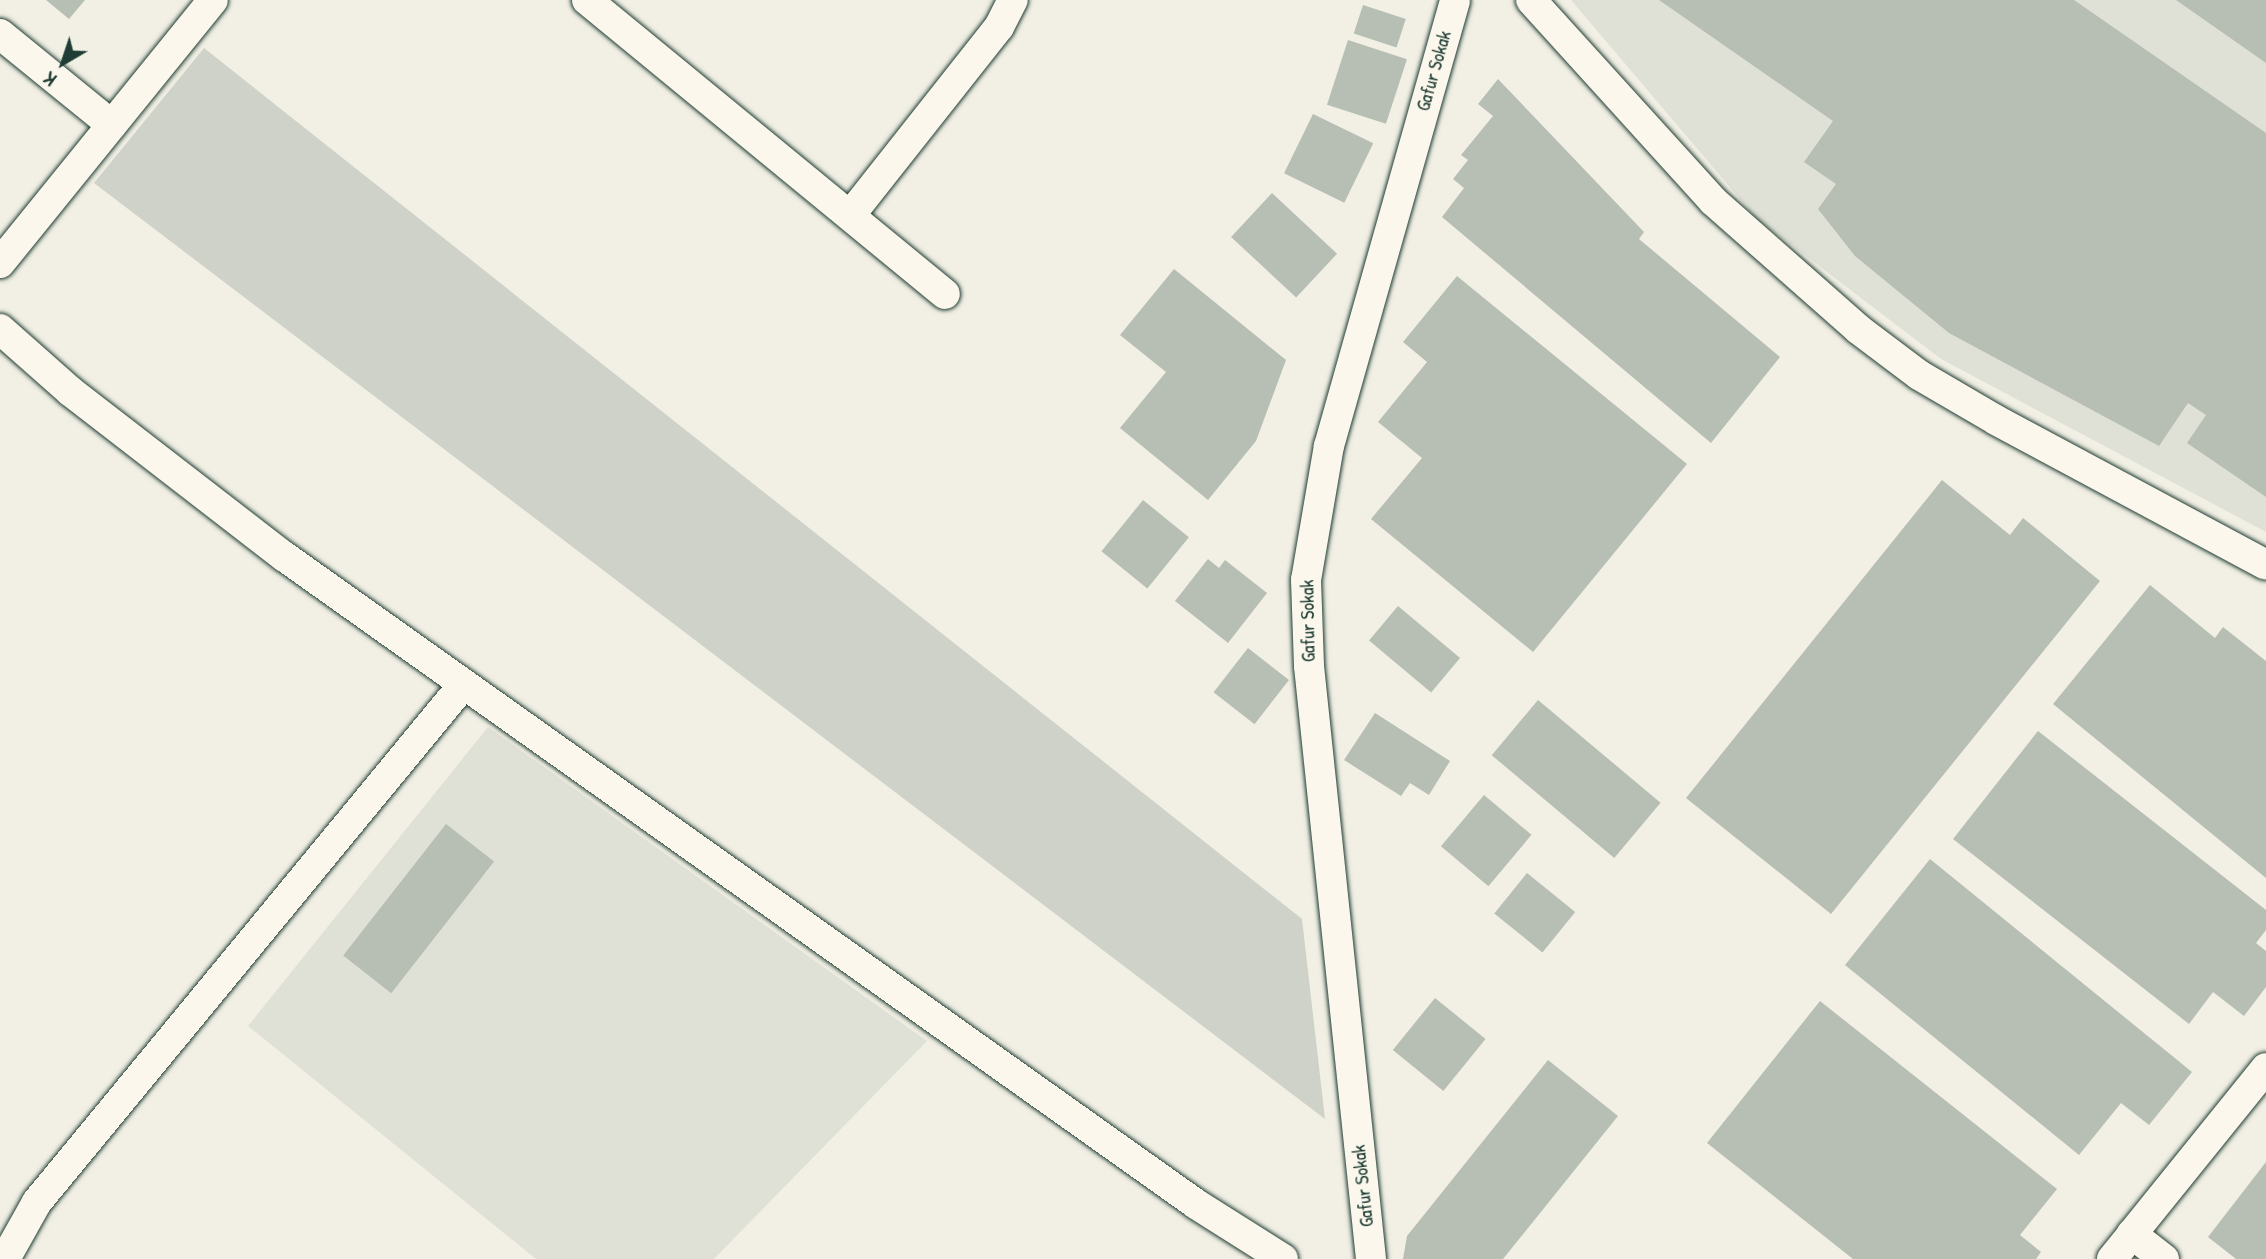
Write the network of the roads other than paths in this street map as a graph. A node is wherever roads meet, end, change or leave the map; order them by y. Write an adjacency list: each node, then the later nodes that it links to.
1 (213, 0): 7 (street)
2 (587, 0): 8 (street)
3 (1013, 0): 8 (street)
4 (1455, 0): 18 (street, Gafur Sokak)
5 (1531, 0): 12 (street)
6 (0, 34): 7 (street)
7 (112, 125): 9 (street)
8 (852, 213): 10 (street)
9 (0, 263)
10 (945, 295)
11 (0, 329): 13 (street)
12 (2266, 565)
13 (463, 685): 16 (street); 17 (street)
14 (2266, 1068): 15 (street)
15 (2132, 1234): 19 (street); 20 (street)
16 (5, 1259)
17 (1283, 1259)
18 (1371, 1259)
19 (2112, 1259)
20 (2164, 1259)

